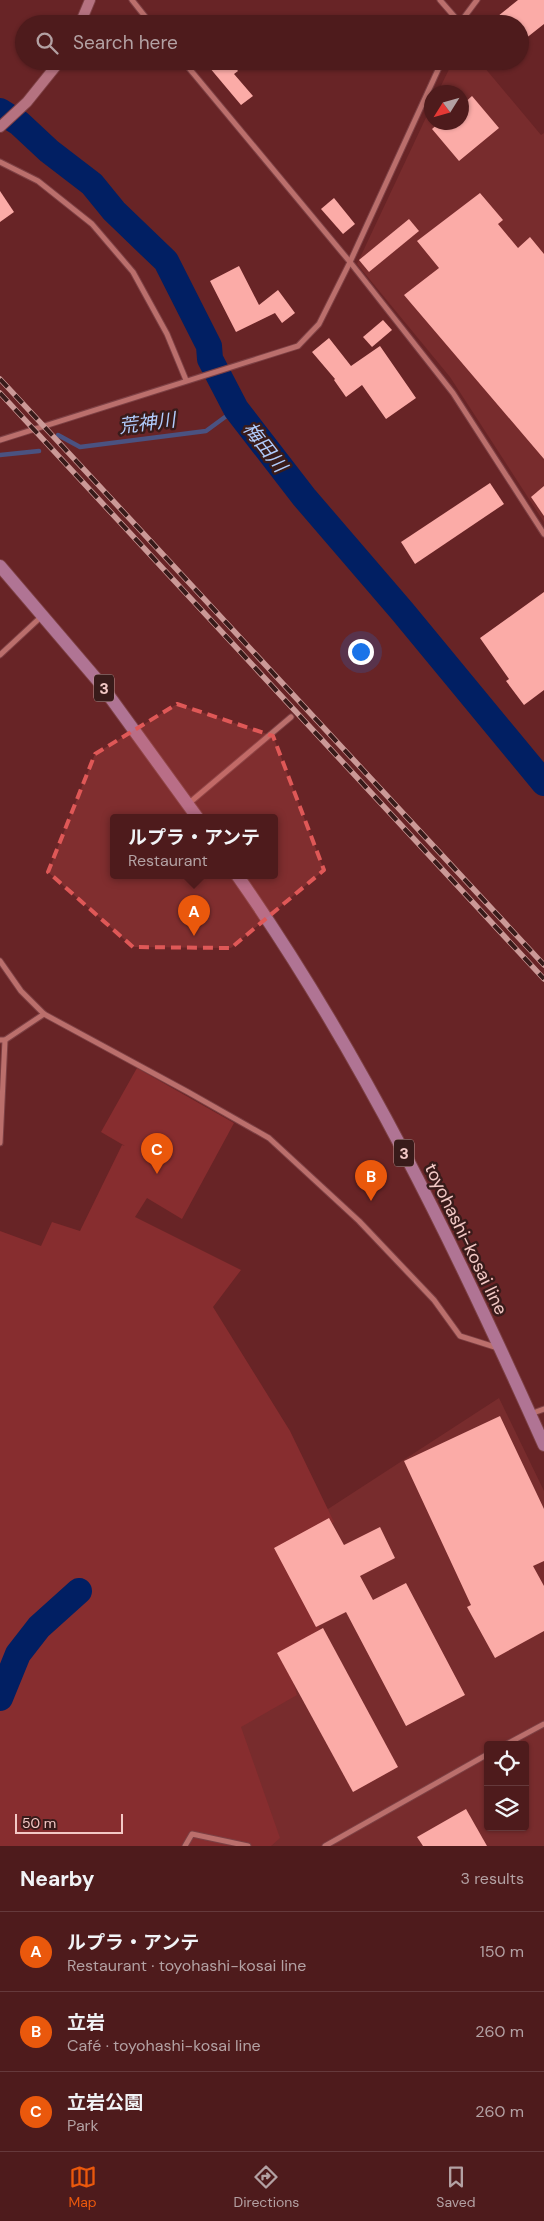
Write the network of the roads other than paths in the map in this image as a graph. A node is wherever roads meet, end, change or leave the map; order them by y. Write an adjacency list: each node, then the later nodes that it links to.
1 (90, 0): 5 (main road)
2 (132, 0): 6 (street)
3 (440, 0): 7 (street)
4 (477, 0): 8 (street)
5 (84, 15)
6 (144, 15)
7 (452, 15)
8 (465, 15)
9 (53, 70): 12 (main road)
10 (190, 70): 14 (street)
11 (438, 70): 14 (street)
12 (0, 127)
13 (0, 162): 15 (street)
14 (350, 262): 15 (street); 17 (street)
15 (186, 380): 16 (street)
16 (0, 440)
17 (544, 534)
18 (0, 566): 19 (main road, 3)
19 (42, 616): 20 (street); 22 (main road, 3)
20 (0, 655)
21 (291, 717): 22 (street)
22 (188, 804): 23 (main road, 3)
23 (195, 814)
24 (240, 879): 29 (main road, toyohashi-kosai line / 3)
25 (0, 961): 26 (street)
26 (44, 1014): 27 (street); 29 (street)
27 (2, 1040): 28 (street)
28 (0, 1143)
29 (499, 1348): 31 (main road, toyohashi-kosai line / 3)
30 (544, 1409): 31 (street)
31 (530, 1414): 32 (main road, toyohashi-kosai line / 3)
32 (544, 1445)
33 (544, 1724): 34 (street)
34 (512, 1741)
35 (484, 1756): 38 (street)
36 (185, 1846): 37 (street)
37 (248, 1846)
38 (325, 1846)

